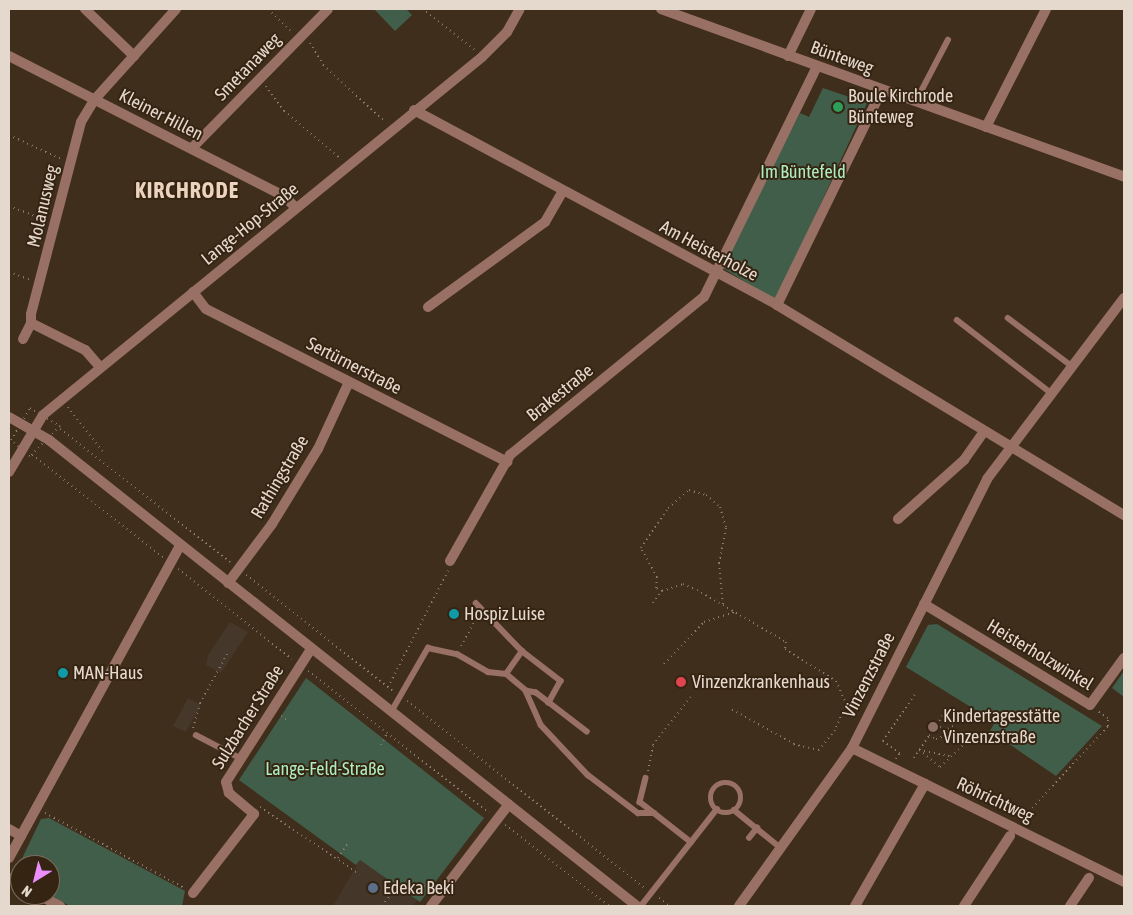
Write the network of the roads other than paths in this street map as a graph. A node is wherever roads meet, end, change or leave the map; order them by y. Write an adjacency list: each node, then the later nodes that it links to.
1 (85, 9): 10 (street)
2 (176, 9): 10 (street, Molanusweg)
3 (328, 9): 18 (street, Smetanaweg)
4 (520, 9): 16 (street, Lange-Hop-Straße)
5 (811, 9): 11 (street)
6 (1046, 9): 17 (street)
7 (669, 10): 11 (street, Bünteweg)
8 (948, 40): 15 (lane)
9 (9, 56): 14 (street, Kleiner Hillen)
10 (134, 56): 14 (street, Molanusweg)
11 (788, 56): 12 (street, Bünteweg)
12 (817, 66): 13 (street, Bünteweg); 22 (street, Brakestraße)
13 (882, 90): 15 (street, Bünteweg); 25 (street)
14 (95, 99): 18 (street, Kleiner Hillen); 29 (street, Molanusweg)
15 (915, 102): 17 (street, Bünteweg)
16 (414, 110): 20 (street, Am Heisterholze); 21 (street, Lange-Hop-Straße)
17 (986, 127): 19 (street, Bünteweg)
18 (192, 148): 21 (street, Kleiner Hillen)
19 (1124, 177)
20 (563, 191): 22 (street, Am Heisterholze); 26 (street)
21 (296, 208): 23 (street, Lange-Hop-Straße)
22 (714, 272): 25 (street, Am Heisterholze); 39 (street, Brakestraße)
23 (193, 292): 32 (street, Lange-Hop-Straße); 33 (street, Sertürnerstraße)
24 (1124, 298): 31 (street, Vinzenzstraße)
25 (778, 305): 37 (street, Am Heisterholze)
26 (428, 307)
27 (1008, 318): 31 (lane)
28 (957, 320): 34 (lane)
29 (31, 324): 30 (street, Molanusweg); 32 (street)
30 (23, 339)
31 (1072, 366): 34 (street, Vinzenzstraße)
32 (100, 367): 36 (street, Lange-Hop-Straße)
33 (349, 382): 39 (street, Sertürnerstraße); 45 (street, Rathingstraße)
34 (1051, 393): 38 (street, Vinzenzstraße)
35 (9, 417): 36 (street)
36 (33, 428): 40 (street, Lange-Hop-Straße); 43 (street)
37 (984, 431): 38 (street, Am Heisterholze); 42 (street)
38 (1010, 447): 41 (street, Am Heisterholze); 47 (street, Vinzenzstraße)
39 (507, 462): 44 (street, Brakestraße)
40 (9, 472)
41 (1124, 515)
42 (898, 519)
43 (180, 546): 45 (street); 68 (street)
44 (450, 561)
45 (228, 582): 48 (street)
46 (476, 603): 49 (lane)
47 (924, 604): 50 (street, Heisterholzwinkel); 57 (street, Vinzenzstraße)
48 (311, 649): 54 (street); 58 (street, Sulzbacher Straße)
49 (522, 651): 51 (lane); 53 (lane)
50 (1124, 658)
51 (506, 674): 52 (lane); 54 (lane)
52 (526, 691): 53 (lane); 64 (lane)
53 (549, 703): 55 (lane)
54 (391, 712): 61 (street)
55 (586, 732)
56 (196, 735): 58 (lane)
57 (852, 748): 60 (street, Röhrichtweg); 71 (street, Vinzenzstraße)
58 (240, 758): 75 (street, Sulzbacher Straße)
59 (646, 778): 64 (lane)
60 (925, 784): 67 (street, Röhrichtweg); 80 (street)
61 (509, 804): 76 (street); 77 (street)
62 (717, 809): 63 (lane); 63 (lane); 70 (lane)
63 (734, 810): 65 (lane)
64 (654, 813): 70 (lane)
65 (758, 828): 69 (lane); 71 (lane)
66 (9, 829): 68 (street)
67 (1012, 831): 74 (street, Röhrichtweg); 81 (street)
68 (21, 836): 72 (street)
69 (749, 838)
70 (691, 842): 78 (lane)
71 (781, 848): 79 (street, Vinzenzstraße)
72 (9, 858)
73 (1089, 878): 82 (street)
74 (1124, 882)
75 (193, 893)
76 (432, 906)
77 (637, 906)
78 (641, 906)
79 (738, 906)
80 (855, 906)
81 (964, 906)
82 (1070, 906)

